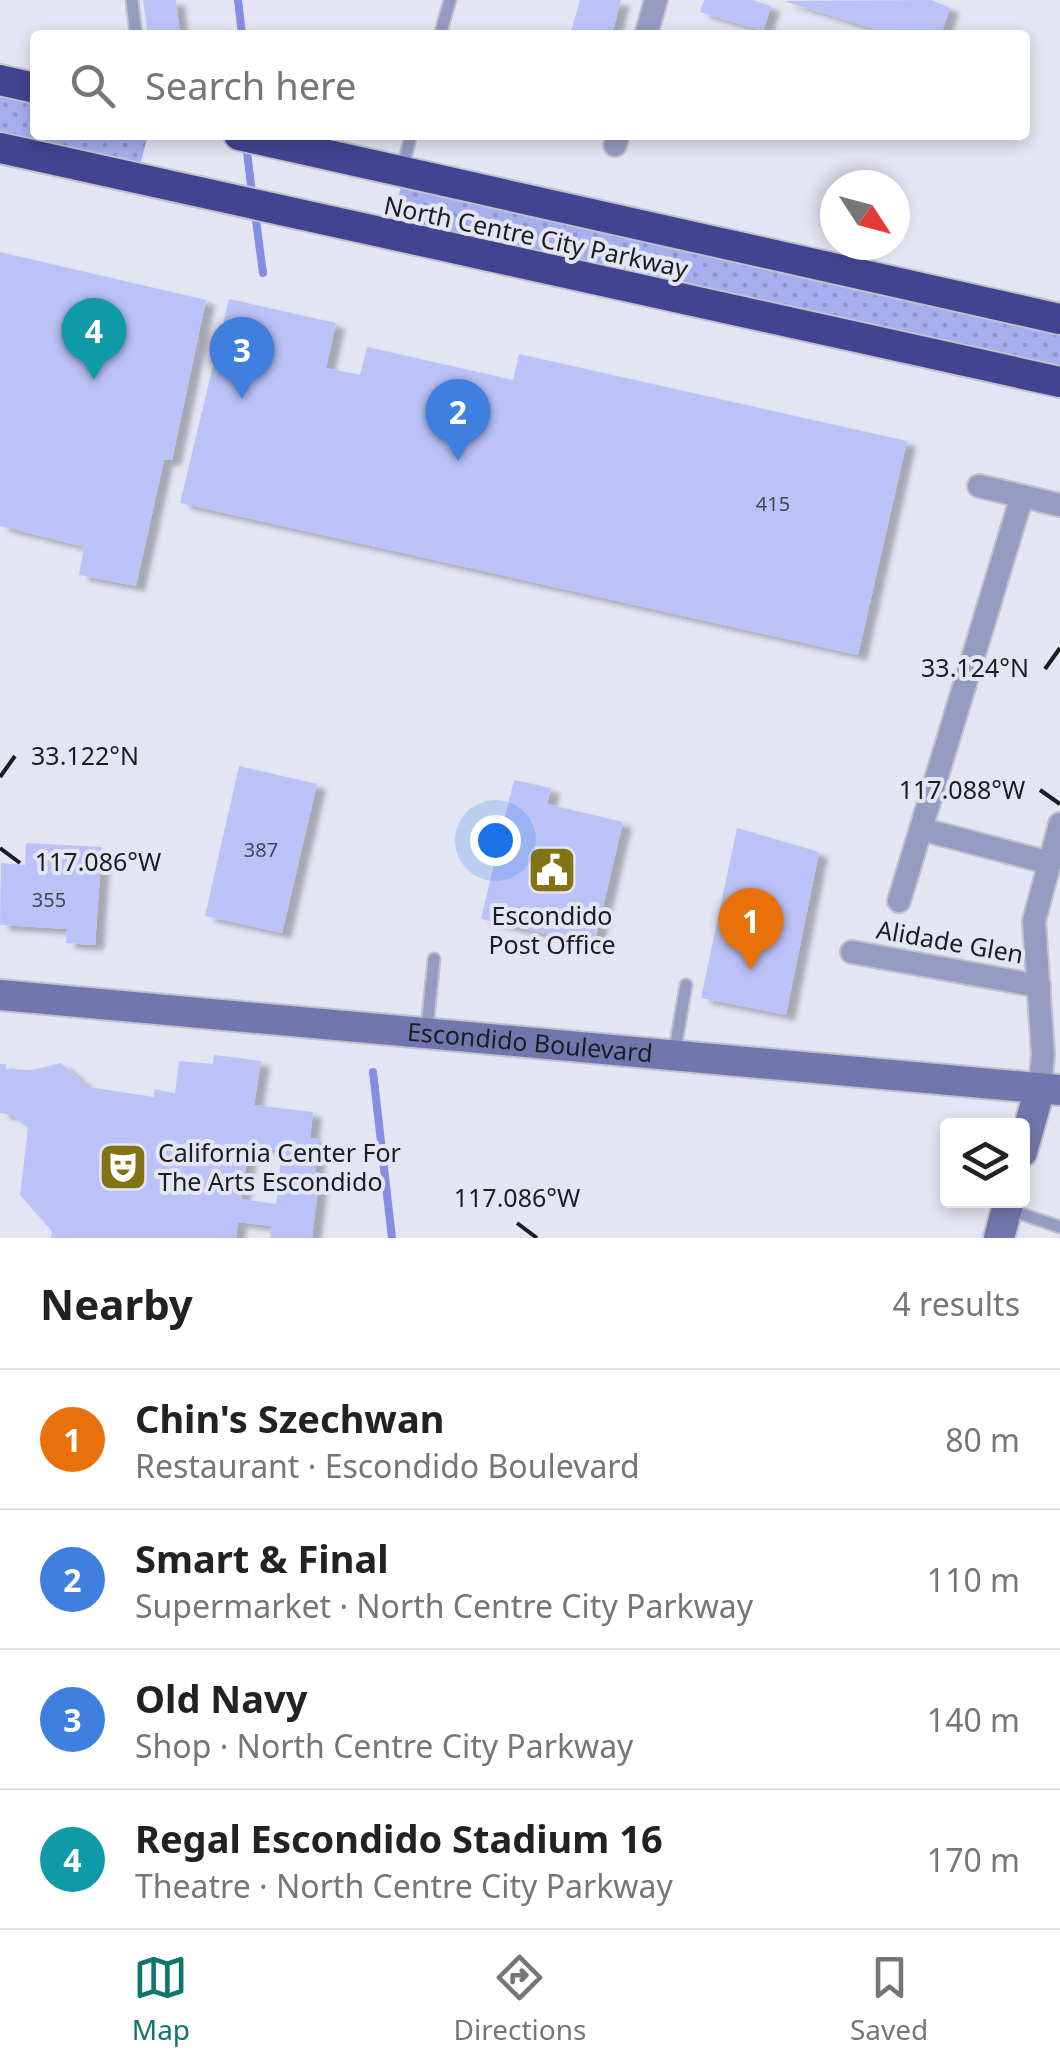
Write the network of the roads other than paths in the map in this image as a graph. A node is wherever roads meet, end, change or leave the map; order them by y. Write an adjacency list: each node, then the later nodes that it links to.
1 (132, 0): 4 (lane)
2 (450, 0): 5 (lane)
3 (656, 0): 6 (street)
4 (135, 30)
5 (441, 30)
6 (647, 30)
7 (0, 80): 8 (highway)
8 (30, 87)
9 (260, 140): 12 (highway, North Centre City Parkway)
10 (411, 140): 12 (lane)
11 (0, 148): 14 (highway, North Centre City Parkway)
12 (402, 171): 13 (highway, North Centre City Parkway)
13 (1060, 319)
14 (1060, 382)
15 (980, 486): 16 (street)
16 (1022, 496): 17 (street); 19 (street)
17 (1060, 505)
18 (1060, 824): 20 (street)
19 (921, 829): 20 (street); 21 (street)
20 (1050, 863): 24 (street)
21 (900, 900)
22 (852, 952): 26 (street, Alidade Glen)
23 (434, 959): 28 (lane)
24 (1049, 959): 26 (street)
25 (686, 986): 29 (lane)
26 (1039, 986): 30 (street)
27 (0, 995): 28 (main road, Escondido Boulevard)
28 (427, 1034): 29 (main road, Escondido Boulevard)
29 (674, 1056): 30 (main road, Escondido Boulevard)
30 (1050, 1089): 31 (main road)
31 (1030, 1134)
32 (1005, 1216): 33 (lane)
33 (1060, 1227)

